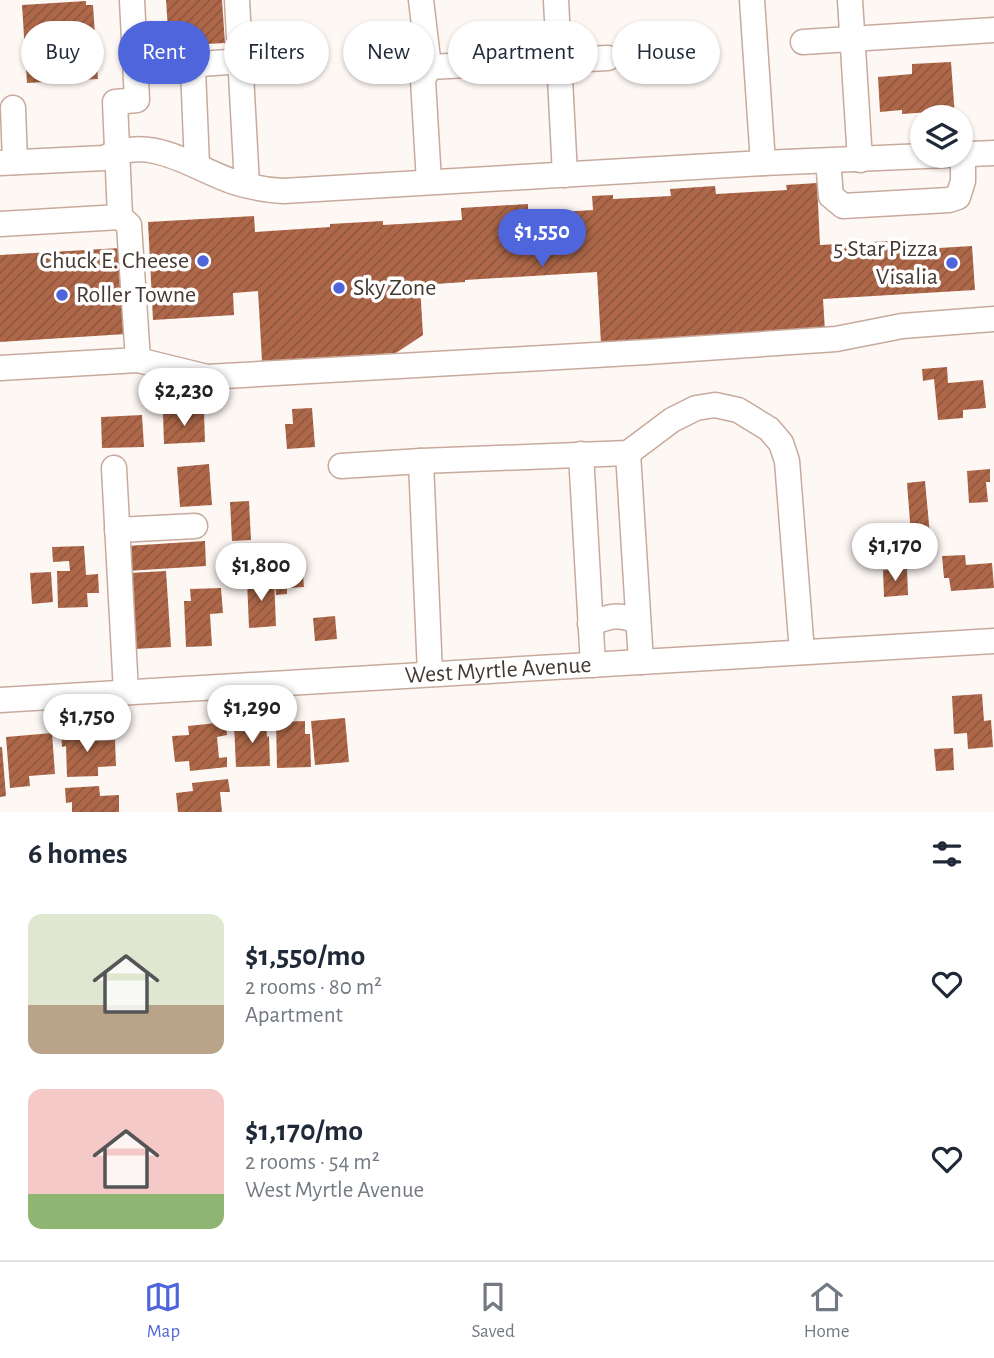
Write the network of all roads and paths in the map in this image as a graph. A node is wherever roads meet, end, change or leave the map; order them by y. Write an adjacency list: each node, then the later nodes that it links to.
1 (132, 0): 20 (street)
2 (237, 0): 7 (street)
3 (421, 0): 8 (street)
4 (556, 0): 9 (street)
5 (752, 0): 27 (street)
6 (850, 0): 11 (street)
7 (238, 21)
8 (424, 21)
9 (557, 21)
10 (994, 30): 11 (street)
11 (852, 39): 12 (street); 24 (street)
12 (803, 42)
13 (608, 58): 14 (street)
14 (598, 59)
15 (224, 62): 28 (street)
16 (242, 84): 32 (street)
17 (423, 84): 31 (street)
18 (560, 84): 30 (street)
19 (13, 108): 26 (street)
20 (117, 152): 26 (street); 28 (street); 33 (street)
21 (994, 153): 22 (street)
22 (973, 155)
23 (910, 158): 24 (street)
24 (860, 160): 25 (street)
25 (828, 161): 27 (street); 29 (street)
26 (8, 163)
27 (763, 163): 30 (street)
28 (197, 165): 32 (street)
29 (963, 168)
30 (565, 175): 31 (street)
31 (429, 182): 32 (street)
32 (247, 186)
33 (120, 217): 34 (street); 36 (street)
34 (0, 224)
35 (994, 319): 36 (street)
36 (138, 360): 37 (street)
37 (0, 368)
38 (628, 453): 39 (street); 45 (street); 48 (street)
39 (581, 454): 40 (street); 46 (street)
40 (421, 461): 41 (street); 51 (street)
41 (341, 466)
42 (114, 468): 44 (street)
43 (195, 526): 44 (street)
44 (117, 530): 52 (street)
45 (638, 622): 46 (street); 49 (street)
46 (590, 624): 50 (street)
47 (994, 641): 48 (street, West Myrtle Avenue)
48 (802, 652): 49 (street, West Myrtle Avenue)
49 (641, 662): 50 (street, West Myrtle Avenue)
50 (593, 664): 51 (street, West Myrtle Avenue)
51 (430, 674): 52 (street, West Myrtle Avenue)
52 (126, 692): 53 (street, West Myrtle Avenue)
53 (0, 700)

